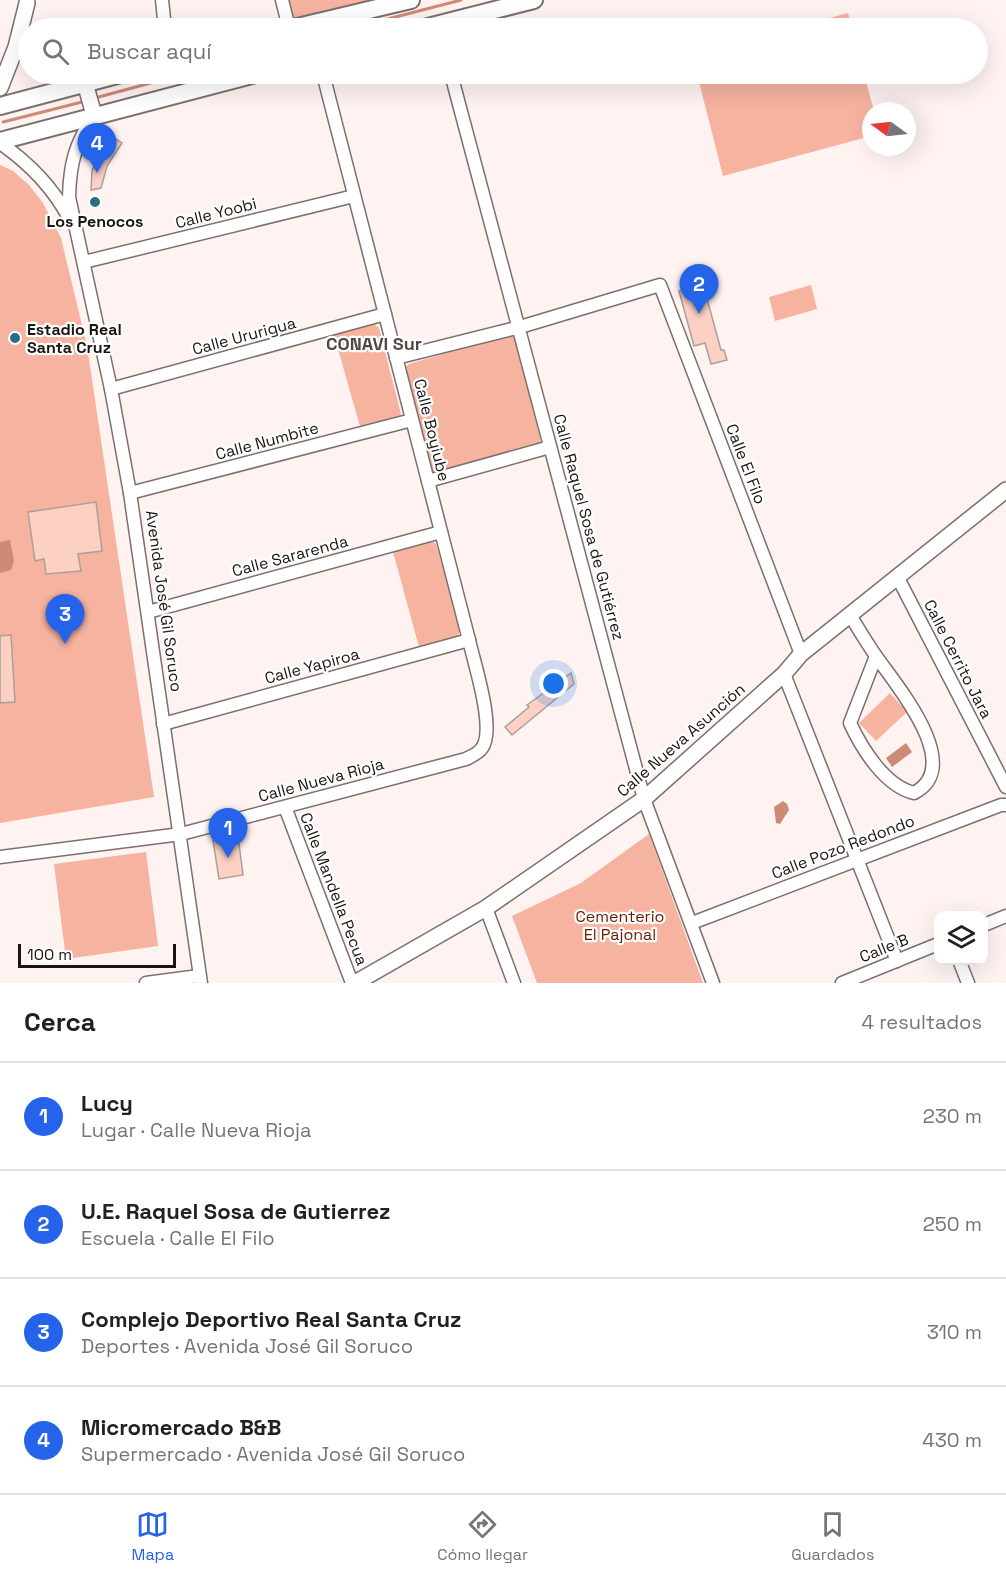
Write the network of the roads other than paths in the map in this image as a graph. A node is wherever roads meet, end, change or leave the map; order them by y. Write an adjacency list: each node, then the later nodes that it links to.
1 (162, 0): 10 (street)
2 (282, 0): 11 (street)
3 (411, 0): 6 (main road)
4 (534, 0): 7 (main road)
5 (26, 1): 8 (street); 9 (street)
6 (393, 2): 12 (main road)
7 (499, 4): 13 (main road)
8 (22, 18)
9 (31, 18)
10 (164, 18)
11 (286, 18)
12 (332, 18)
13 (459, 18)
14 (18, 38): 21 (street)
15 (83, 84): 20 (street)
16 (92, 84): 20 (main road)
17 (213, 84): 23 (main road)
18 (326, 84): 25 (street, Calle Boyiube)
19 (454, 84): 29 (street, Calle Raquel Sosa de Gutiérrez)
20 (86, 86): 22 (main road); 23 (street)
21 (0, 88)
22 (0, 106)
23 (93, 112): 24 (main road); 26 (street, Avenida José Gil Soruco)
24 (0, 142): 26 (street, Avenida José Gil Soruco)
25 (354, 196): 27 (street, Calle Yoobi); 28 (street, Calle Boyiube)
26 (74, 226): 27 (street, Avenida José Gil Soruco)
27 (84, 262): 31 (street, Avenida José Gil Soruco)
28 (385, 314): 30 (street, Calle Boyiube); 31 (street, Calle Ururigua)
29 (520, 327): 30 (street); 33 (street, Calle Raquel Sosa de Gutiérrez); 42 (street, Calle El Filo)
30 (396, 358): 32 (street, Calle Boyiube)
31 (111, 389): 36 (street, Avenida José Gil Soruco)
32 (412, 420): 34 (street, Calle Boyiube); 36 (street, Calle Numbite)
33 (550, 447): 34 (street); 48 (street, Calle Raquel Sosa de Gutiérrez)
34 (428, 481): 37 (street, Calle Boyiube)
35 (1006, 490): 38 (street, Calle Nueva Asunción)
36 (130, 493): 39 (street, Avenida José Gil Soruco)
37 (441, 532): 39 (street, Calle Sararenda); 41 (street, Calle Boyiube)
38 (898, 578): 40 (street, Calle Nueva Asunción); 47 (street, Calle Cerrito Jara)
39 (148, 612): 45 (street, Avenida José Gil Soruco)
40 (850, 615): 42 (street, Calle Nueva Asunción); 43 (street)
41 (469, 640): 45 (street, Calle Yapiroa); 46 (street, Calle Boyiube)
42 (801, 654): 44 (street, Calle Nueva Asunción)
43 (876, 656): 43 (street)
44 (784, 674): 48 (street, Calle Nueva Asunción); 53 (street)
45 (163, 724): 51 (street, Avenida José Gil Soruco)
46 (487, 726): 50 (street, Calle Nueva Rioja)
47 (1006, 787)
48 (644, 799): 54 (street, Calle Nueva Asunción); 56 (street, Calle Raquel Sosa de Gutiérrez)
49 (1006, 805): 53 (street, Calle Pozo Redondo)
50 (285, 807): 51 (street, Calle Nueva Rioja); 64 (street, Calle Mandella Pecua)
51 (181, 834): 52 (street, Calle Nueva Rioja); 61 (street, Avenida José Gil Soruco)
52 (0, 857)
53 (856, 860): 56 (street, Calle Pozo Redondo); 59 (street)
54 (486, 908): 64 (street, Calle Nueva Asunción); 65 (street)
55 (1006, 916): 57 (street)
56 (692, 923): 66 (street, Calle Raquel Sosa de Gutiérrez)
57 (988, 924)
58 (934, 946): 59 (street, Calle B)
59 (897, 961): 62 (street, Calle B)
60 (961, 965): 67 (street)
61 (200, 980): 63 (street)
62 (849, 982)
63 (146, 983)
64 (353, 983)
65 (514, 983)
66 (713, 983)
67 (968, 983)

